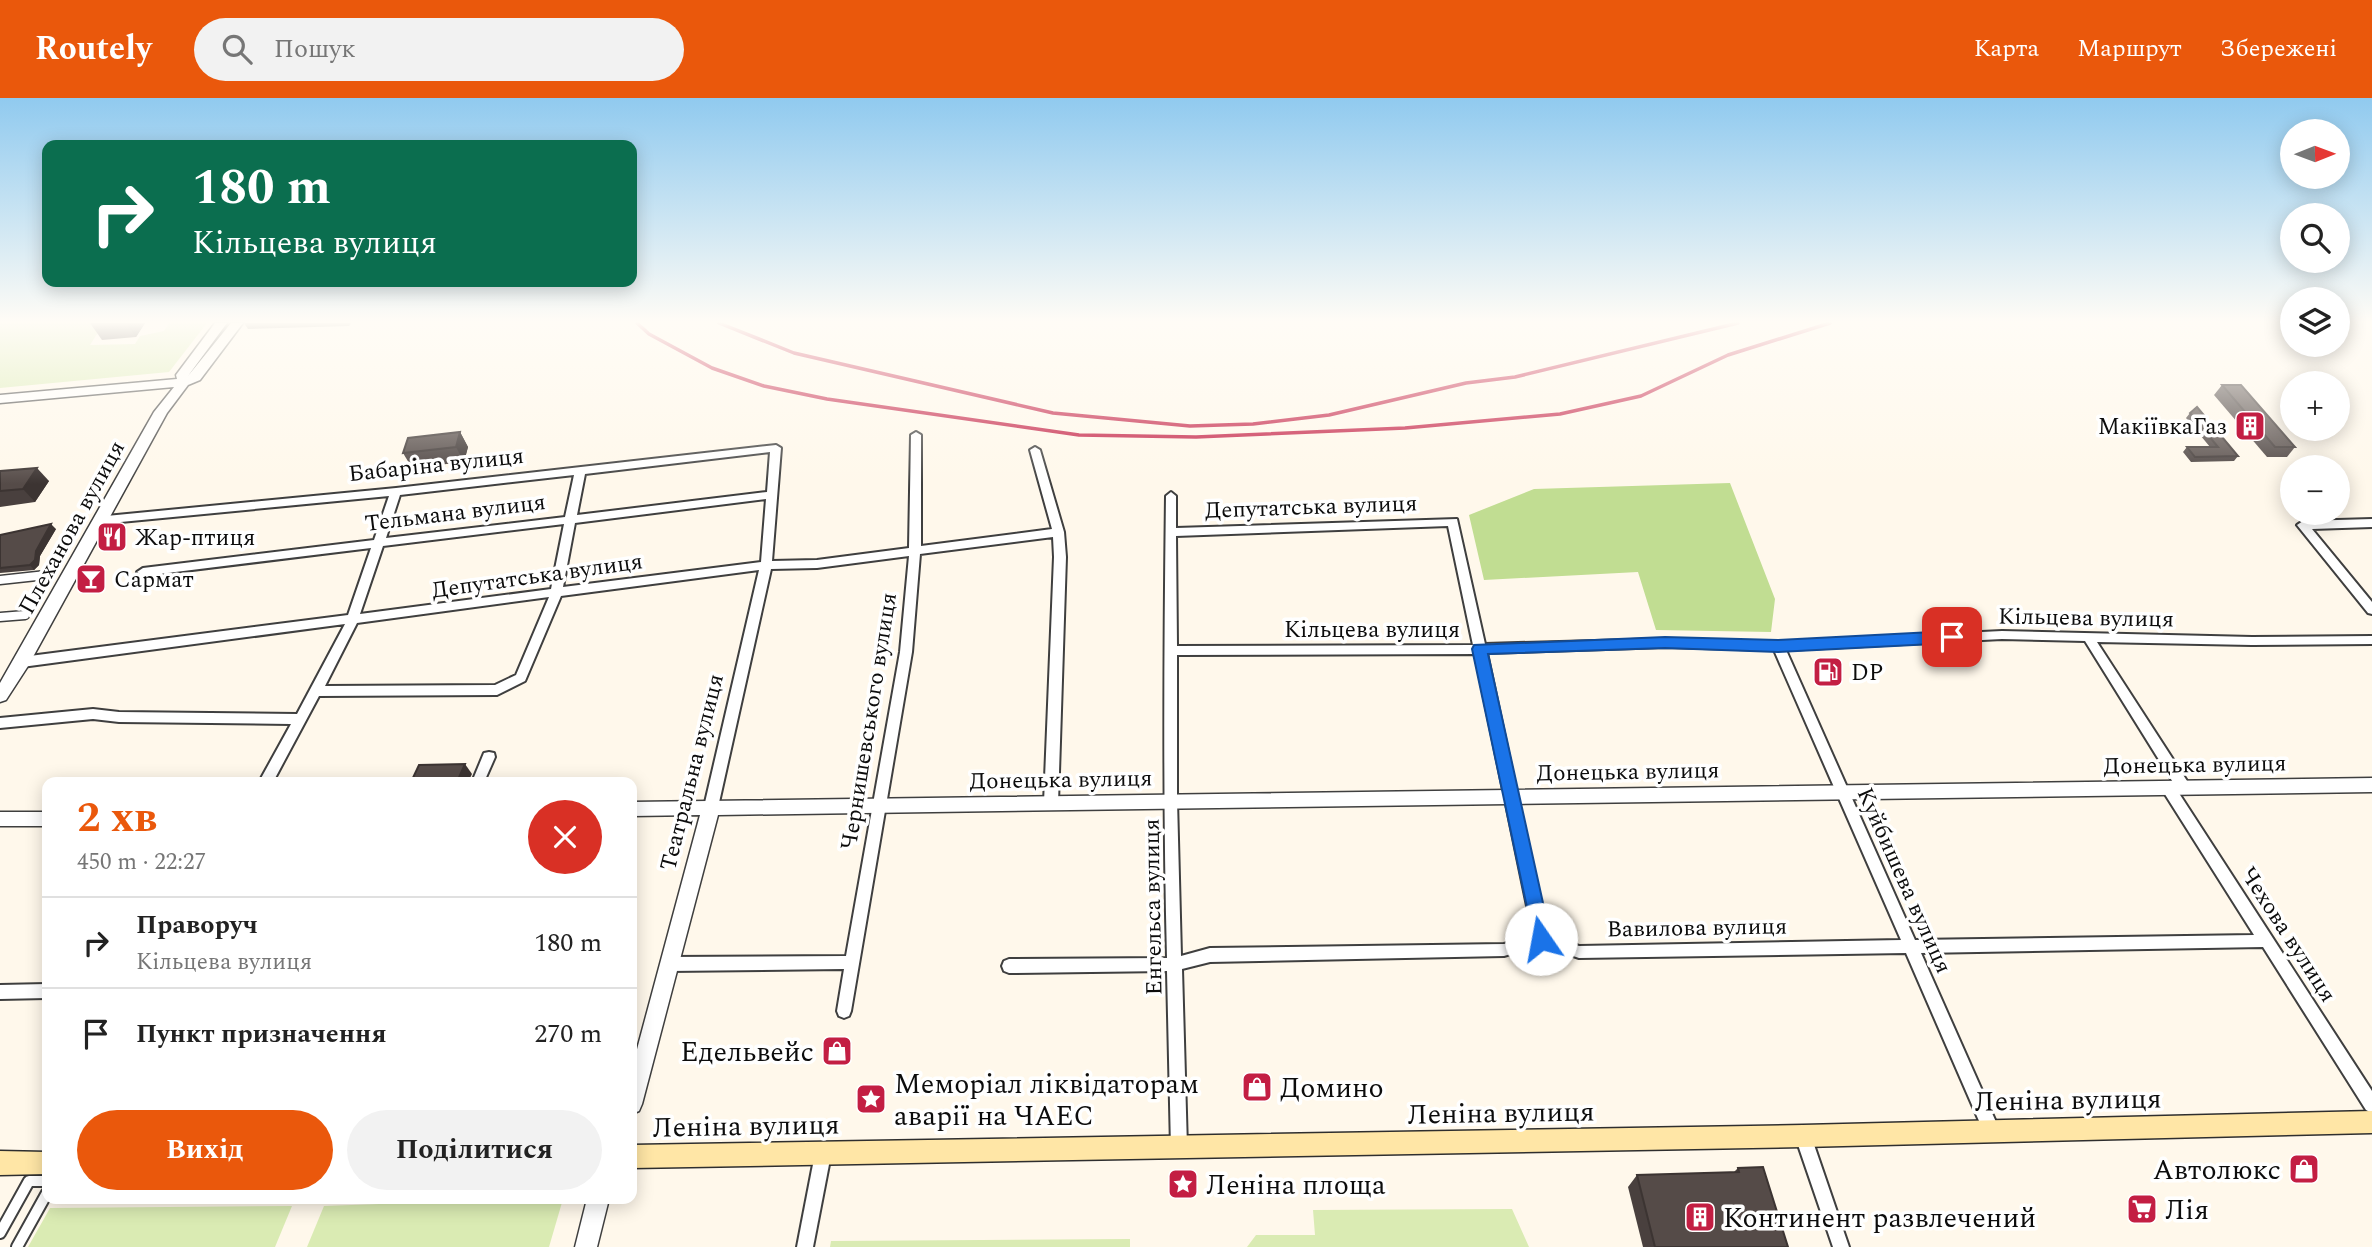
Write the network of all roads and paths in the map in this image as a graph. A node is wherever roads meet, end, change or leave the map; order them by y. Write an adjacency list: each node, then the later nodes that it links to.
1 (182, 377): 3 (street, Плеханова вулиця)
2 (196, 377): 3 (street, Плеханова вулиця)
3 (184, 382): 4 (street); 13 (street, Плеханова вулиця)
4 (0, 399)
5 (916, 435): 18 (street, Чернишевського вулиця)
6 (776, 448): 8 (street, Бабаріна вулиця); 10 (street, Театральна вулиця)
7 (1035, 450): 15 (street)
8 (580, 470): 9 (street, Бабаріна вулиця); 12 (street)
9 (396, 492): 13 (street, Бабаріна вулиця); 17 (street)
10 (772, 495): 12 (street, Тельмана вулиця); 19 (street, Театральна вулиця)
11 (1171, 496): 16 (street, Енгельса вулиця)
12 (570, 519): 17 (street, Тельмана вулиця); 23 (street)
13 (100, 520): 33 (street, Плеханова вулиця)
14 (2372, 523): 24 (street)
15 (1058, 532): 18 (street, Депутатська вулиця); 46 (street)
16 (1171, 532): 31 (street, Депутатська вулиця); 32 (street, Енгельса вулиця)
17 (380, 541): 20 (street, Тельмана вулиця); 27 (street)
18 (915, 549): 19 (street, Депутатська вулиця); 47 (street, Чернишевського вулиця)
19 (766, 565): 23 (street, Депутатська вулиця); 48 (street, Театральна вулиця)
20 (143, 572)
21 (46, 575): 22 (street)
22 (0, 580)
23 (556, 594): 27 (street, Депутатська вулиця); 34 (street)
24 (2372, 610)
25 (25, 615): 26 (street)
26 (0, 617)
27 (353, 620): 33 (street, Депутатська вулиця); 34 (street)
28 (2088, 637): 29 (street, Кільцева вулиця); 30 (street, Кільцева вулиця); 42 (street, Чехова вулиця)
29 (2372, 640)
30 (1778, 646): 31 (street, Кільцева вулиця); 43 (street, Куйбишева вулиця)
31 (1479, 649): 32 (street, Кільцева вулиця); 44 (street)
32 (1170, 651): 45 (street, Енгельса вулиця)
33 (22, 662): 35 (street, Плеханова вулиця)
34 (317, 691): 36 (street)
35 (0, 696)
36 (301, 719): 37 (street); 39 (street)
37 (0, 723)
38 (489, 757): 40 (street)
39 (269, 777)
40 (480, 777)
41 (2372, 785): 42 (street, Донецька вулиця)
42 (2176, 788): 43 (street, Донецька вулиця); 53 (street, Чехова вулиця)
43 (1840, 791): 44 (street, Донецька вулиця); 54 (street, Куйбишева вулиця)
44 (1511, 795): 45 (street, Донецька вулиця); 52 (street)
45 (1170, 800): 46 (street, Донецька вулиця); 57 (street, Енгельса вулиця)
46 (1051, 803): 47 (street, Донецька вулиця)
47 (878, 805): 48 (street, Донецька вулиця); 55 (street, Чернишевського вулиця)
48 (711, 807): 49 (street, Донецька вулиця); 56 (street, Театральна вулиця)
49 (637, 809)
50 (0, 819): 51 (street)
51 (42, 819)
52 (1541, 939): 54 (street, Вавилова вулиця); 57 (street)
53 (2266, 940): 54 (street, Вавилова вулиця); 63 (street, Чехова вулиця)
54 (1909, 945): 65 (street, Куйбишева вулиця)
55 (852, 962): 56 (street); 61 (street, Чернишевського вулиця)
56 (669, 964): 62 (street, Театральна вулиця)
57 (1174, 964): 58 (street); 67 (street, Енгельса вулиця)
58 (1009, 966)
59 (42, 991): 60 (street)
60 (0, 992)
61 (844, 1011)
62 (637, 1085)
63 (2372, 1105)
64 (2372, 1122): 65 (main road, Леніна вулиця)
65 (1992, 1131): 66 (main road, Леніна вулиця)
66 (1803, 1136): 67 (main road, Леніна вулиця); 79 (street)
67 (1179, 1148): 68 (main road, Леніна вулиця)
68 (823, 1154): 69 (main road, Леніна вулиця); 78 (street)
69 (637, 1157)
70 (0, 1163): 71 (main road)
71 (42, 1165)
72 (42, 1169): 75 (street)
73 (42, 1202): 76 (street)
74 (597, 1204): 77 (street)
75 (0, 1233)
76 (17, 1247)
77 (586, 1247)
78 (805, 1247)
79 (1841, 1247)

